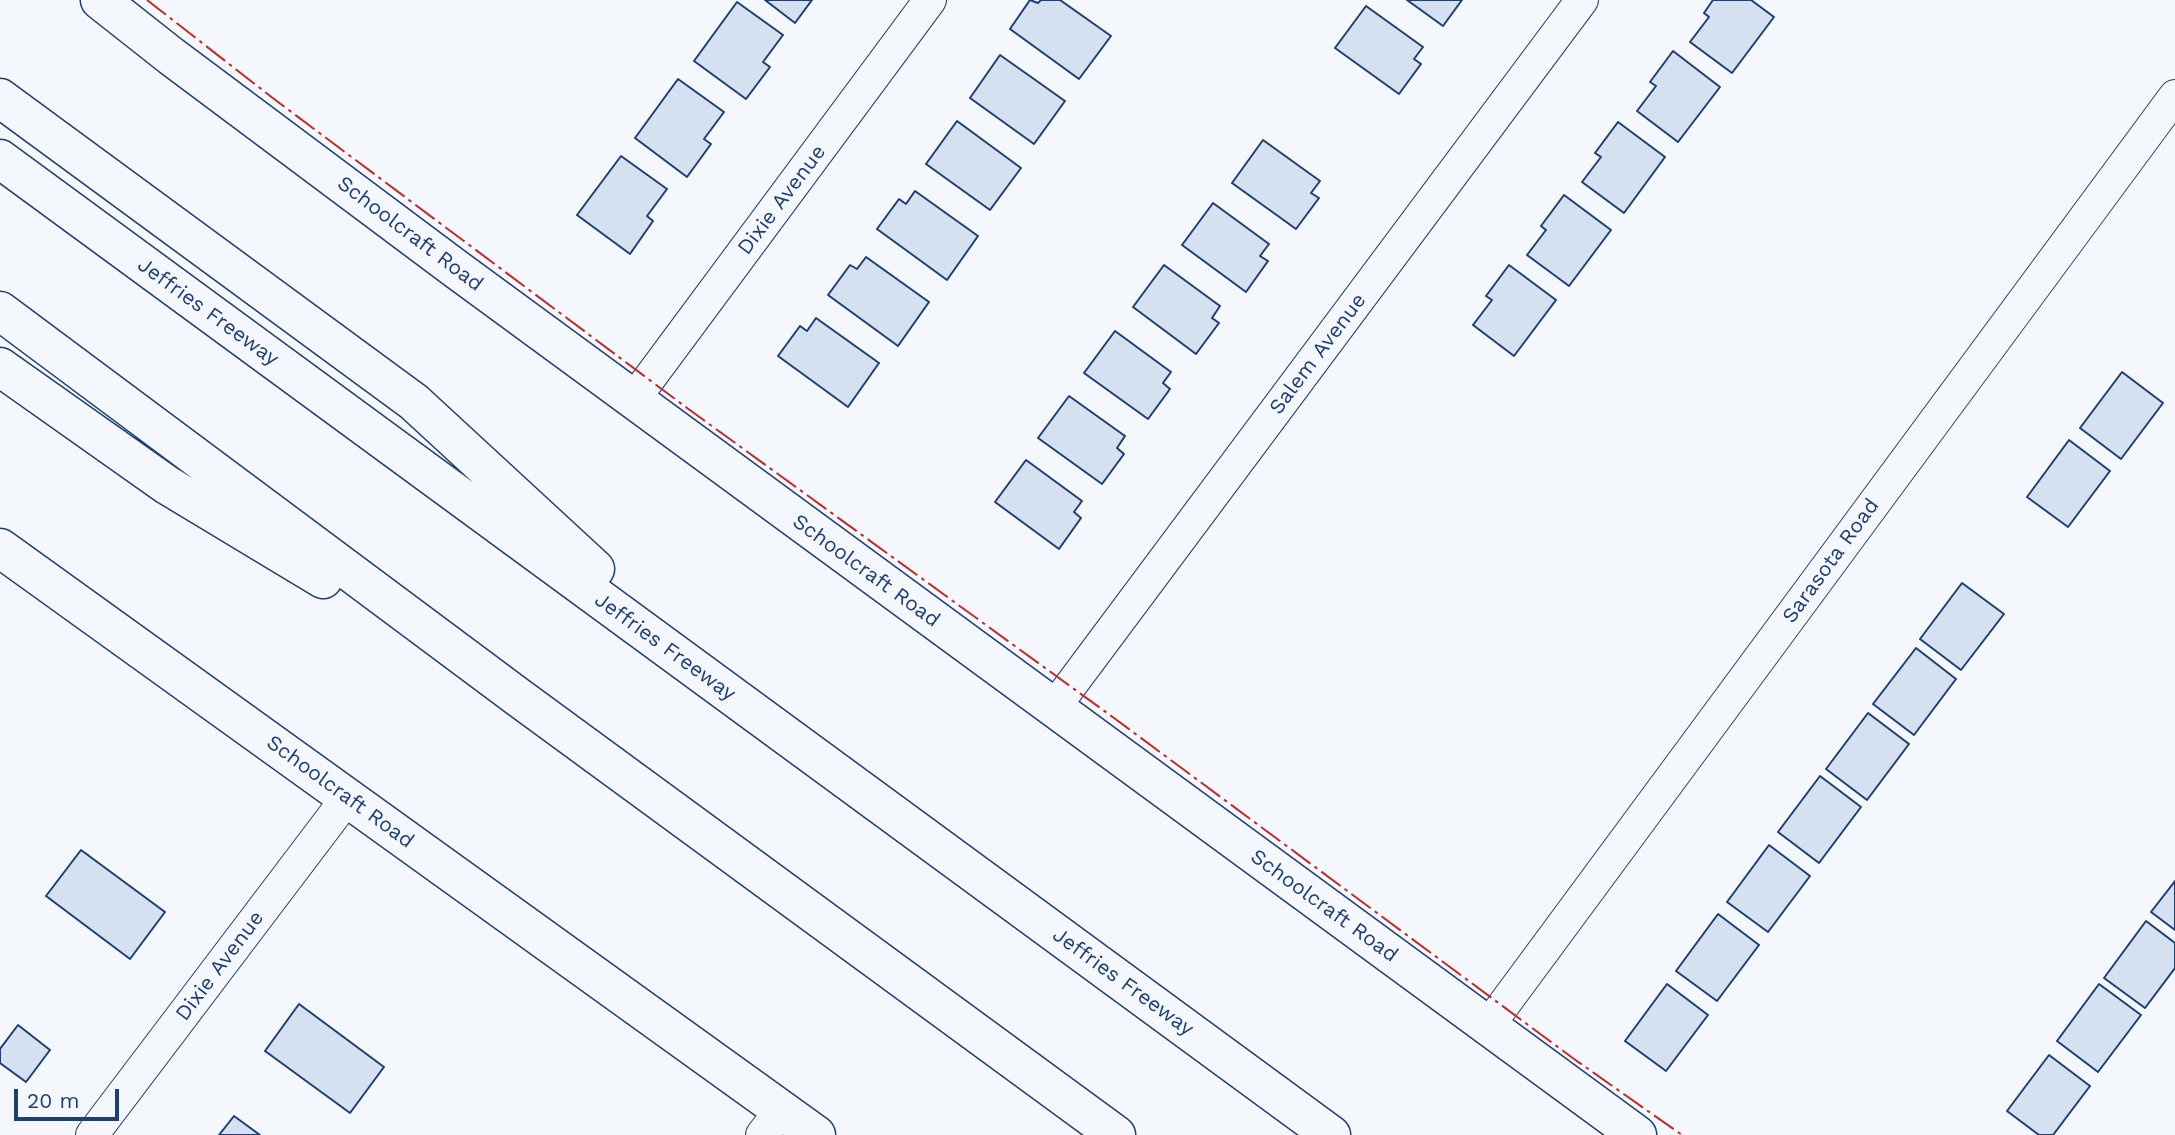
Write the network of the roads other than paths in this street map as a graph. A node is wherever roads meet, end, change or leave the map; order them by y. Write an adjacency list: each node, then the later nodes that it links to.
1 (100, 0): 9 (main road, Schoolcraft Road)
2 (930, 0): 9 (street, Dixie Avenue)
3 (1582, 0): 13 (street, Salem Avenue)
4 (2175, 96): 15 (street, Sarasota Road)
5 (0, 98): 11 (main road)
6 (0, 159): 11 (main road, Jeffries Freeway)
7 (0, 312): 12 (main road)
8 (0, 367): 12 (main road)
9 (634, 399): 13 (main road, Schoolcraft Road)
10 (0, 548): 14 (main road, Schoolcraft Road)
11 (730, 694): 20 (main road, Jeffries Freeway)
12 (517, 696): 19 (main road)
13 (1053, 709): 15 (main road, Schoolcraft Road)
14 (348, 797): 16 (main road, Schoolcraft Road); 17 (street, Dixie Avenue)
15 (1488, 1026): 21 (main road, Schoolcraft Road)
16 (772, 1122): 18 (main road, Schoolcraft Road)
17 (92, 1135)
18 (816, 1135)
19 (1116, 1135)
20 (1331, 1135)
21 (1637, 1135)

